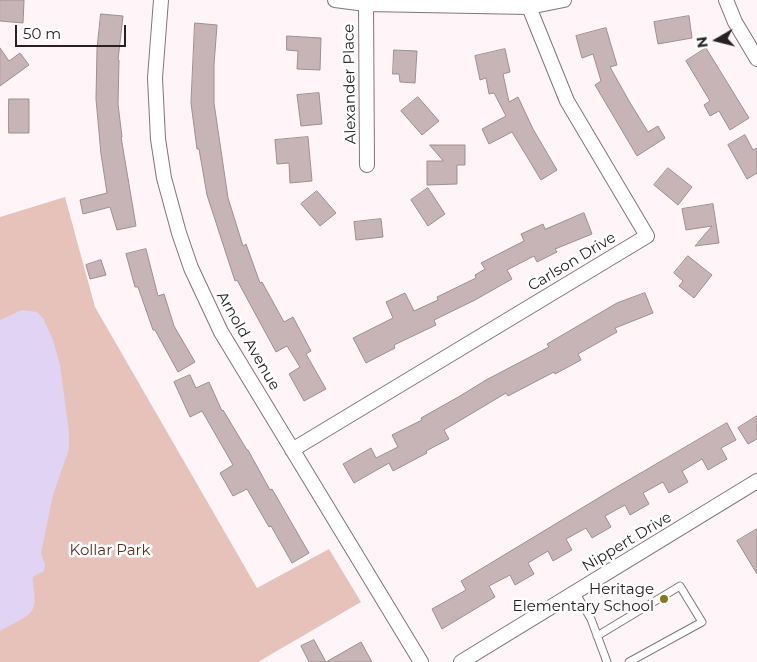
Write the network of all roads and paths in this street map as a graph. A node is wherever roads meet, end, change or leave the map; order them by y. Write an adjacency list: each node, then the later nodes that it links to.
1 (162, 0): 9 (street, Arnold Avenue)
2 (336, 0): 5 (street)
3 (564, 0): 6 (street)
4 (726, 0): 7 (street)
5 (366, 4): 6 (street); 8 (street, Alexander Place)
6 (529, 7): 9 (street, Carlson Drive)
7 (757, 59)
8 (367, 165)
9 (292, 450): 13 (street, Arnold Avenue)
10 (757, 481): 11 (street, Nippert Drive)
11 (575, 592): 12 (lane); 14 (street, Nippert Drive)
12 (597, 636): 15 (lane); 16 (lane)
13 (421, 662)
14 (461, 662)
15 (606, 662)
16 (629, 662)

